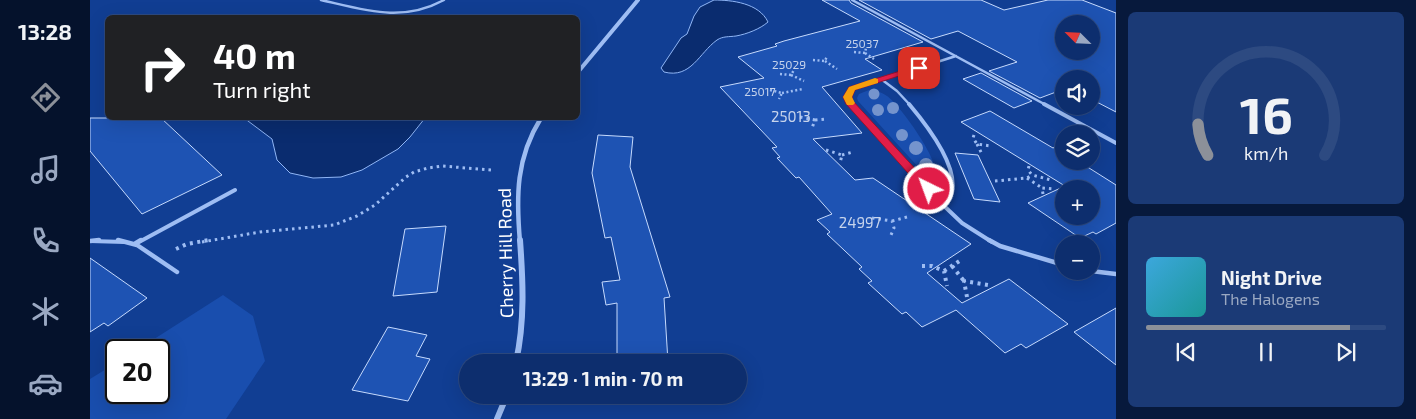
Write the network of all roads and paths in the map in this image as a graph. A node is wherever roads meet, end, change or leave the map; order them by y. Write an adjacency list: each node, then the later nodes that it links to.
1 (321, 0): 2 (lane)
2 (444, 0)
3 (638, 0): 14 (street)
4 (852, 0): 9 (lane)
5 (866, 48): 7 (path)
6 (854, 52): 7 (path)
7 (865, 53): 10 (path)
8 (827, 56): 12 (path)
9 (956, 56): 18 (lane); 30 (lane)
10 (874, 59)
11 (813, 60): 12 (path)
12 (825, 62): 13 (path)
13 (837, 69)
14 (580, 70)
15 (794, 70): 17 (path)
16 (780, 74): 17 (path)
17 (791, 76): 19 (path)
18 (881, 79): 48 (lane); 48 (lane)
19 (804, 81)
20 (803, 89): 22 (path)
21 (770, 90): 22 (path)
22 (782, 92): 23 (path)
23 (780, 99)
24 (800, 117): 27 (path)
25 (826, 119): 27 (path)
26 (540, 120): 68 (street, Cherry Hill Road)
27 (815, 120): 28 (path)
28 (812, 128)
29 (974, 135): 31 (path)
30 (1116, 143)
31 (977, 144): 32 (path); 35 (path)
32 (991, 146)
33 (826, 150): 36 (path)
34 (854, 152): 36 (path)
35 (982, 154)
36 (842, 155): 37 (path)
37 (840, 163)
38 (1029, 166): 40 (path)
39 (491, 170): 55 (path)
40 (1032, 175): 41 (path); 42 (path)
41 (1027, 178): 43 (path); 44 (path)
42 (1051, 180)
43 (995, 181)
44 (1042, 188): 45 (path); 47 (path)
45 (1055, 189)
46 (235, 190): 54 (lane)
47 (1043, 194)
48 (942, 204): 57 (lane)
49 (907, 217): 51 (path)
50 (872, 218): 51 (path)
51 (892, 221): 52 (path)
52 (891, 235)
53 (90, 241): 54 (lane)
54 (136, 243): 61 (lane)
55 (176, 249)
56 (961, 260): 59 (path)
57 (1055, 262)
58 (922, 266): 60 (path)
59 (952, 266): 60 (path); 64 (path)
60 (944, 271): 66 (path)
61 (177, 272)
62 (1100, 272): 63 (lane)
63 (1116, 274)
64 (964, 281): 65 (path); 67 (path)
65 (988, 285)
66 (947, 286)
67 (967, 296)
68 (518, 354)
69 (503, 404): 70 (street)
70 (497, 419)

